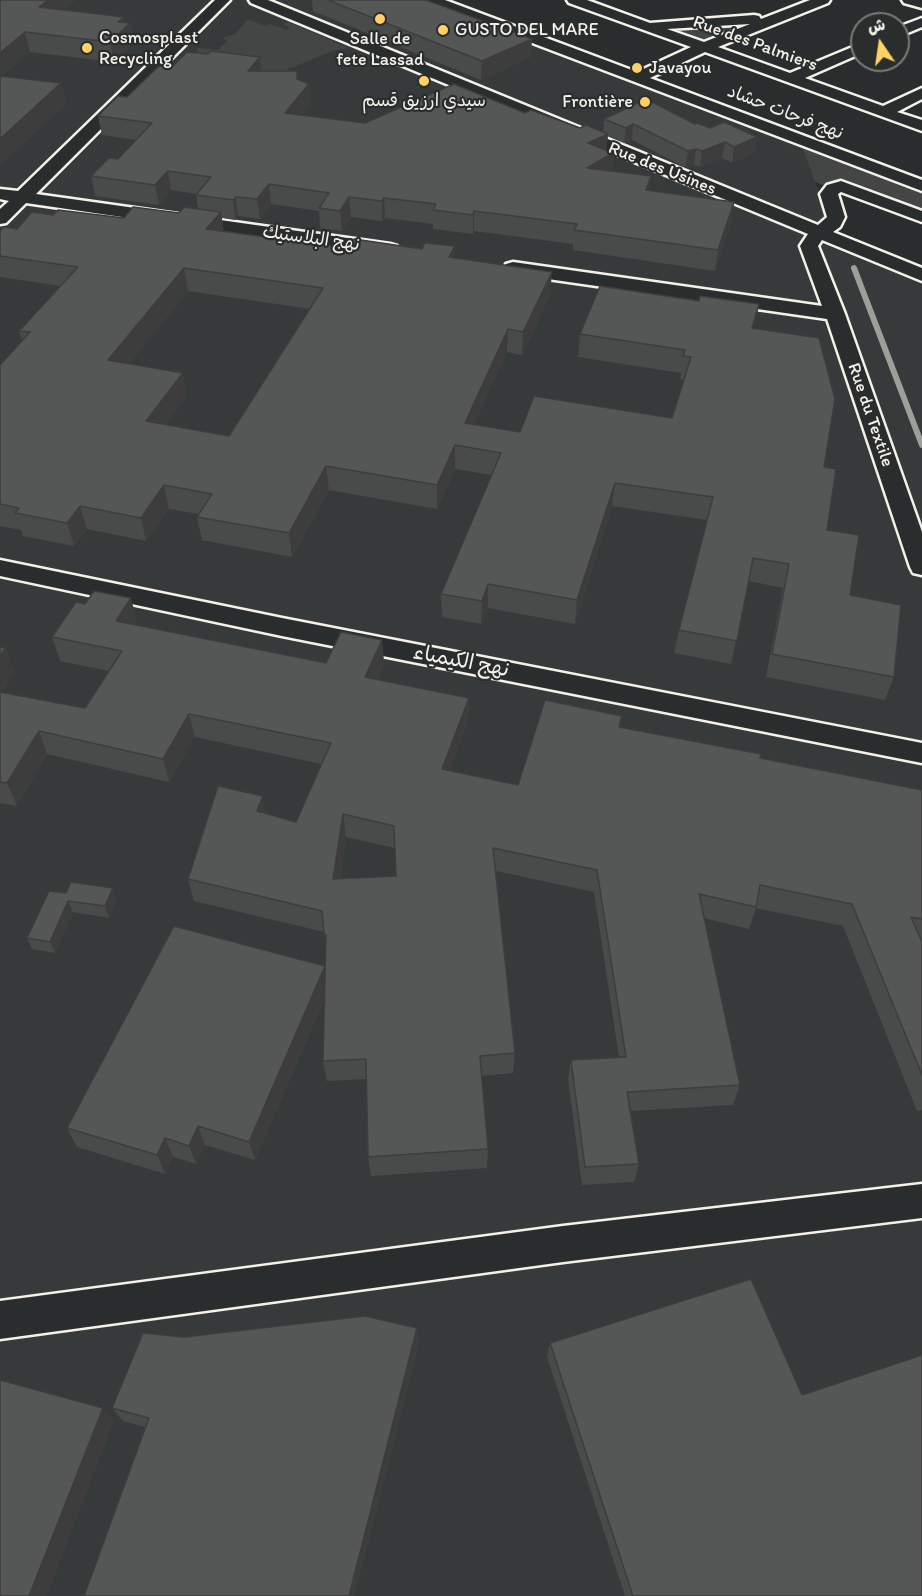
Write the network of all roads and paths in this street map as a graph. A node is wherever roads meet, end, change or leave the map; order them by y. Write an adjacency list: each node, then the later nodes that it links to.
1 (223, 0): 20 (street)
2 (256, 0): 23 (street, Rue des Usines)
3 (422, 0): 7 (street, نهج فرحات حشاد)
4 (574, 0): 10 (street, Rue des Palmiers)
5 (823, 0): 9 (street)
6 (909, 0): 8 (street)
7 (437, 2): 13 (street, نهج فرحات حشاد)
8 (922, 4)
9 (770, 20): 10 (street); 11 (street)
10 (648, 26): 11 (street, Rue des Palmiers)
11 (704, 47): 13 (street); 14 (street, Rue des Palmiers)
12 (850, 53): 14 (street)
13 (639, 77): 18 (street, نهج فرحات حشاد)
14 (792, 78): 16 (street, Rue des Palmiers)
15 (922, 93): 16 (street)
16 (884, 112): 17 (street, Rue des Palmiers)
17 (922, 126)
18 (922, 186)
19 (0, 194): 20 (street, نهج البلاستيك)
20 (22, 198): 22 (street); 24 (street, نهج البلاستيك)
21 (922, 217): 23 (street)
22 (0, 219)
23 (835, 240): 25 (street, Rue du Textile); 25 (street); 27 (street, Rue des Usines)
24 (412, 253)
25 (817, 262): 28 (street, Rue du Textile)
26 (495, 265): 28 (street)
27 (922, 275)
28 (835, 314): 29 (street, Rue du Textile)
29 (922, 567)
30 (0, 568): 31 (street, نهج الكيمياء)
31 (922, 753)
32 (922, 1201): 33 (street)
33 (0, 1320)

